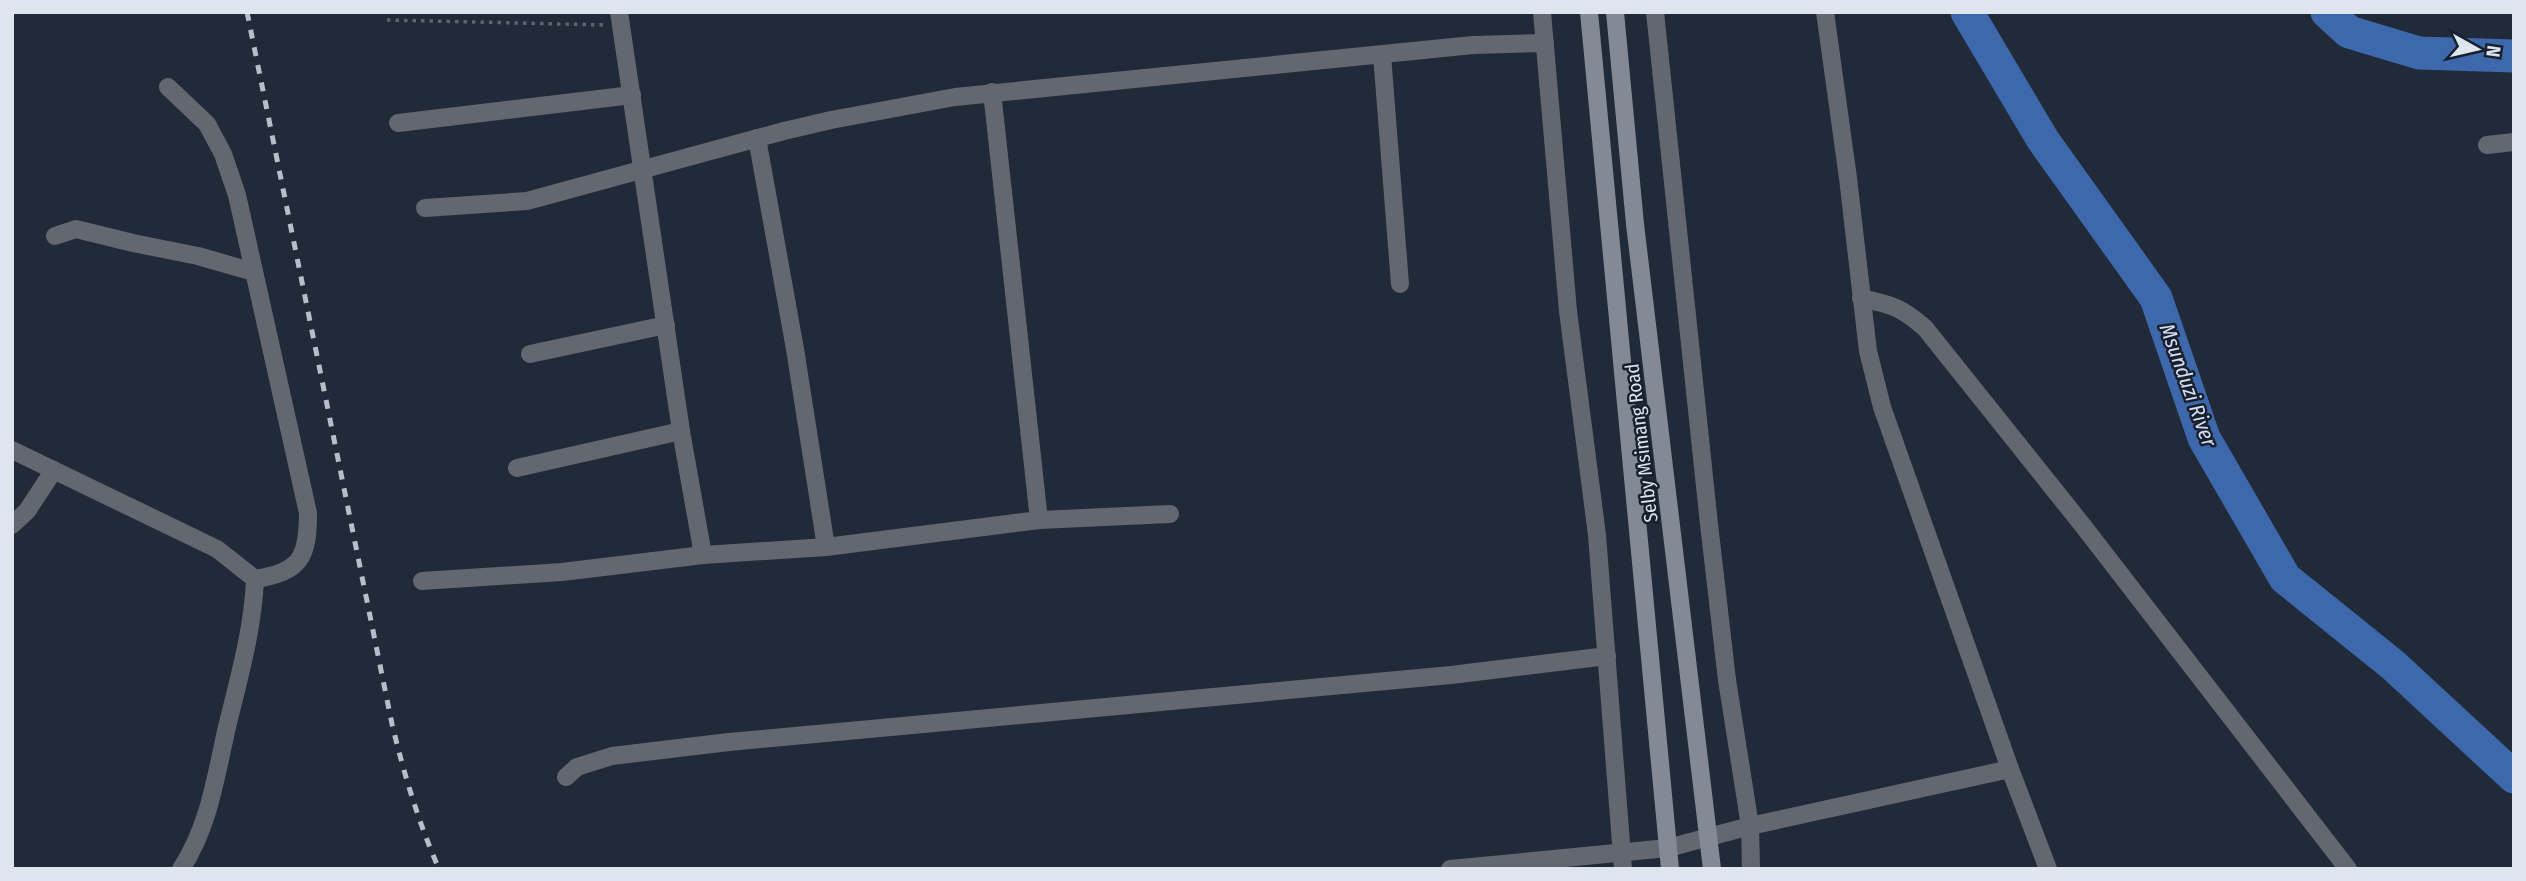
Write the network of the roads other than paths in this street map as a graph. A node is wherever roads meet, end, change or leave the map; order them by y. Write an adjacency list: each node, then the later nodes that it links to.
1 (1542, 12): 7 (street)
2 (1589, 12): 40 (main road, Selby Msimang Road)
3 (1615, 12): 39 (main road, Selby Msimang Road)
4 (1655, 12): 38 (street)
5 (1825, 12): 21 (street)
6 (620, 19): 11 (street)
7 (1545, 43): 8 (street); 35 (street)
8 (1382, 55): 10 (street); 20 (street)
9 (168, 87): 19 (street)
10 (992, 92): 13 (street); 29 (street)
11 (632, 94): 12 (street); 16 (street)
12 (398, 123)
13 (757, 138): 16 (street); 31 (street)
14 (2514, 142): 15 (street)
15 (2487, 145)
16 (644, 171): 17 (street); 22 (street)
17 (425, 208)
18 (55, 236): 19 (street)
19 (254, 272): 33 (street)
20 (1400, 284)
21 (1861, 298): 36 (street); 48 (street)
22 (666, 325): 23 (street); 24 (street)
23 (530, 354)
24 (681, 431): 26 (street); 32 (street)
25 (12, 450): 27 (street)
26 (517, 468)
27 (54, 470): 30 (street); 33 (street)
28 (1170, 514): 29 (street)
29 (1039, 520): 31 (street)
30 (12, 525)
31 (826, 547): 32 (street)
32 (704, 555): 34 (street)
33 (256, 579): 42 (street)
34 (422, 581)
35 (1608, 656): 37 (street); 41 (street)
36 (2010, 769): 38 (street); 47 (street)
37 (566, 777)
38 (1750, 826): 39 (street); 46 (street)
39 (1709, 837): 40 (street); 45 (main road, Selby Msimang Road)
40 (1668, 848): 41 (street); 44 (main road, Selby Msimang Road)
41 (1622, 861): 43 (street)
42 (181, 869)
43 (1450, 869)
44 (1670, 869)
45 (1712, 869)
46 (1751, 869)
47 (2048, 869)
48 (2347, 869)

